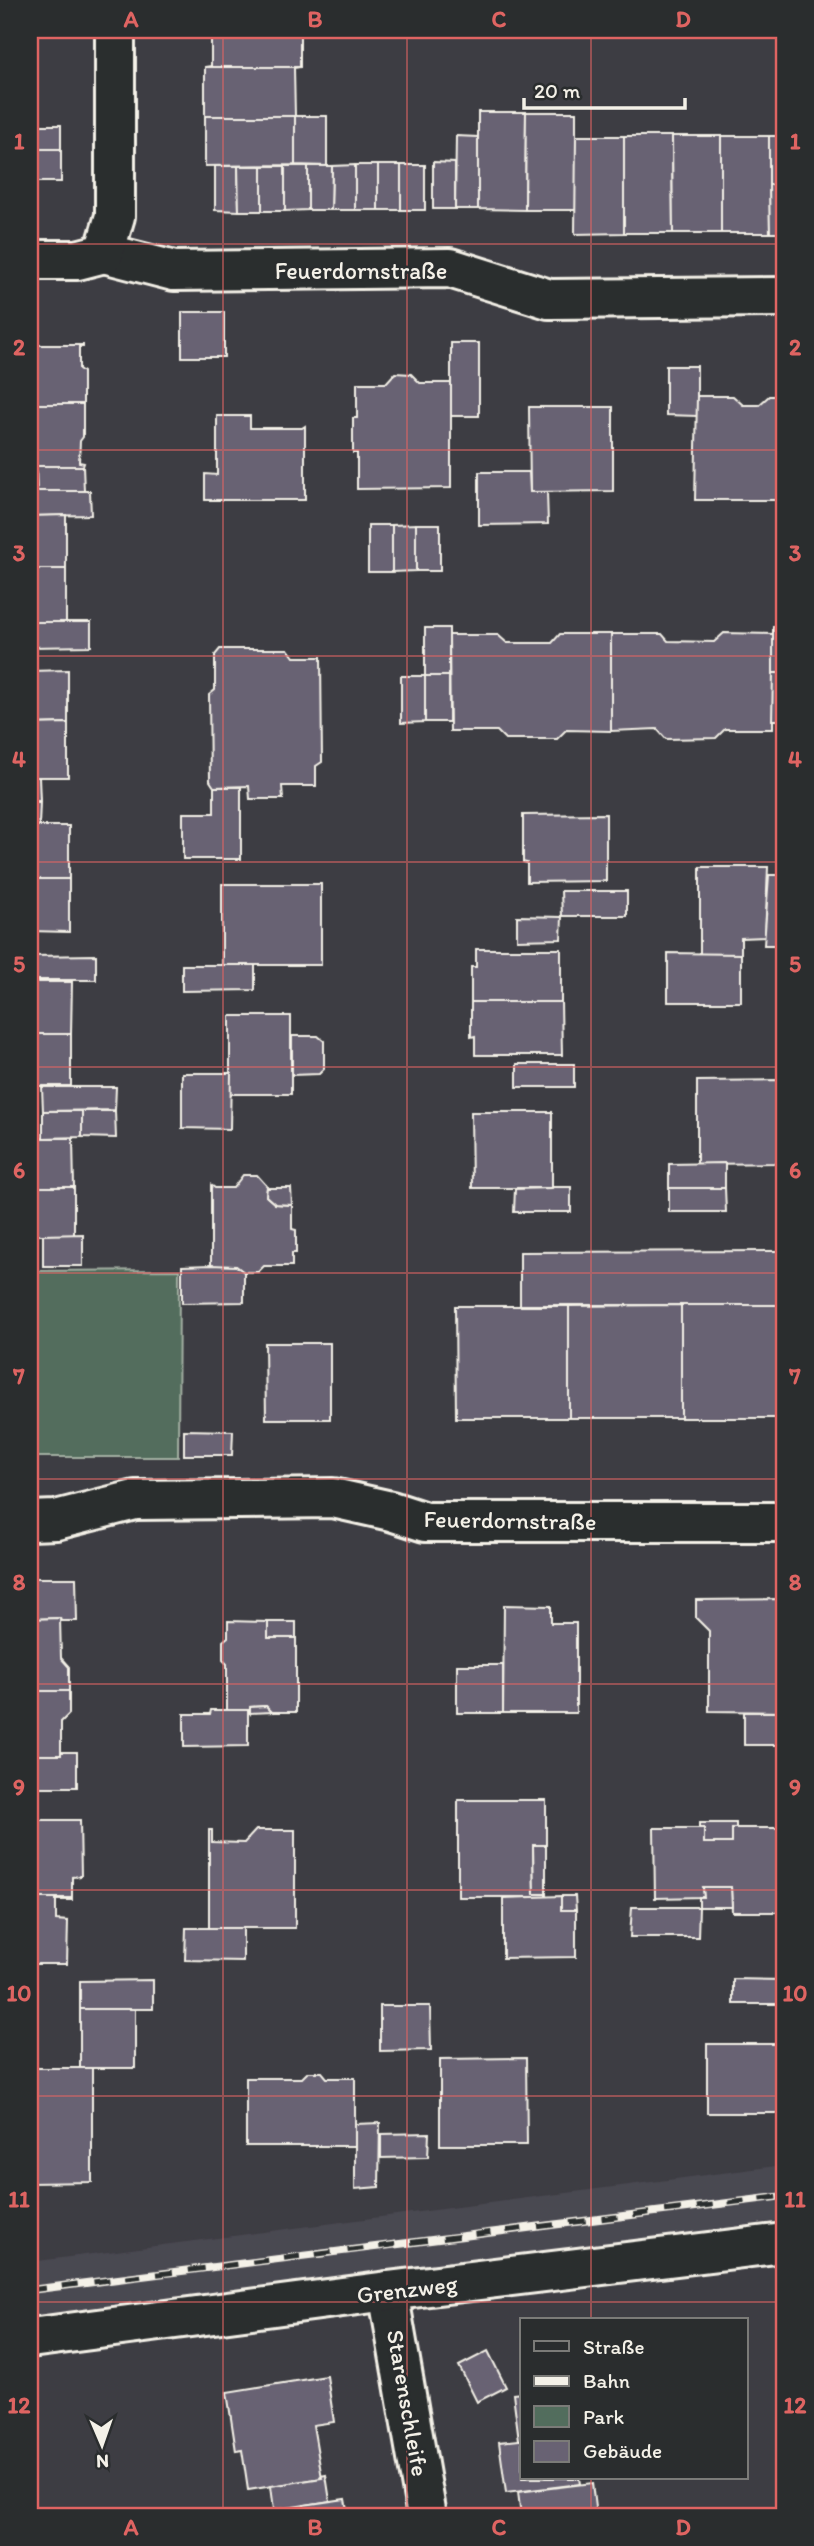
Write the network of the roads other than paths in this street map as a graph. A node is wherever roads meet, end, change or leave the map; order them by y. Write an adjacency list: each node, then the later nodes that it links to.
1 (115, 30): 2 (street)
2 (104, 253): 3 (street, Feuerdornstraße); 4 (street, Feuerdornstraße)
3 (30, 260)
4 (784, 297)
5 (30, 1521): 6 (street, Feuerdornstraße)
6 (784, 1522)
7 (784, 2243): 8 (street, Grenzweg)
8 (388, 2291): 9 (street, Grenzweg); 10 (street, Starenschleife)
9 (30, 2338)
10 (427, 2516)

